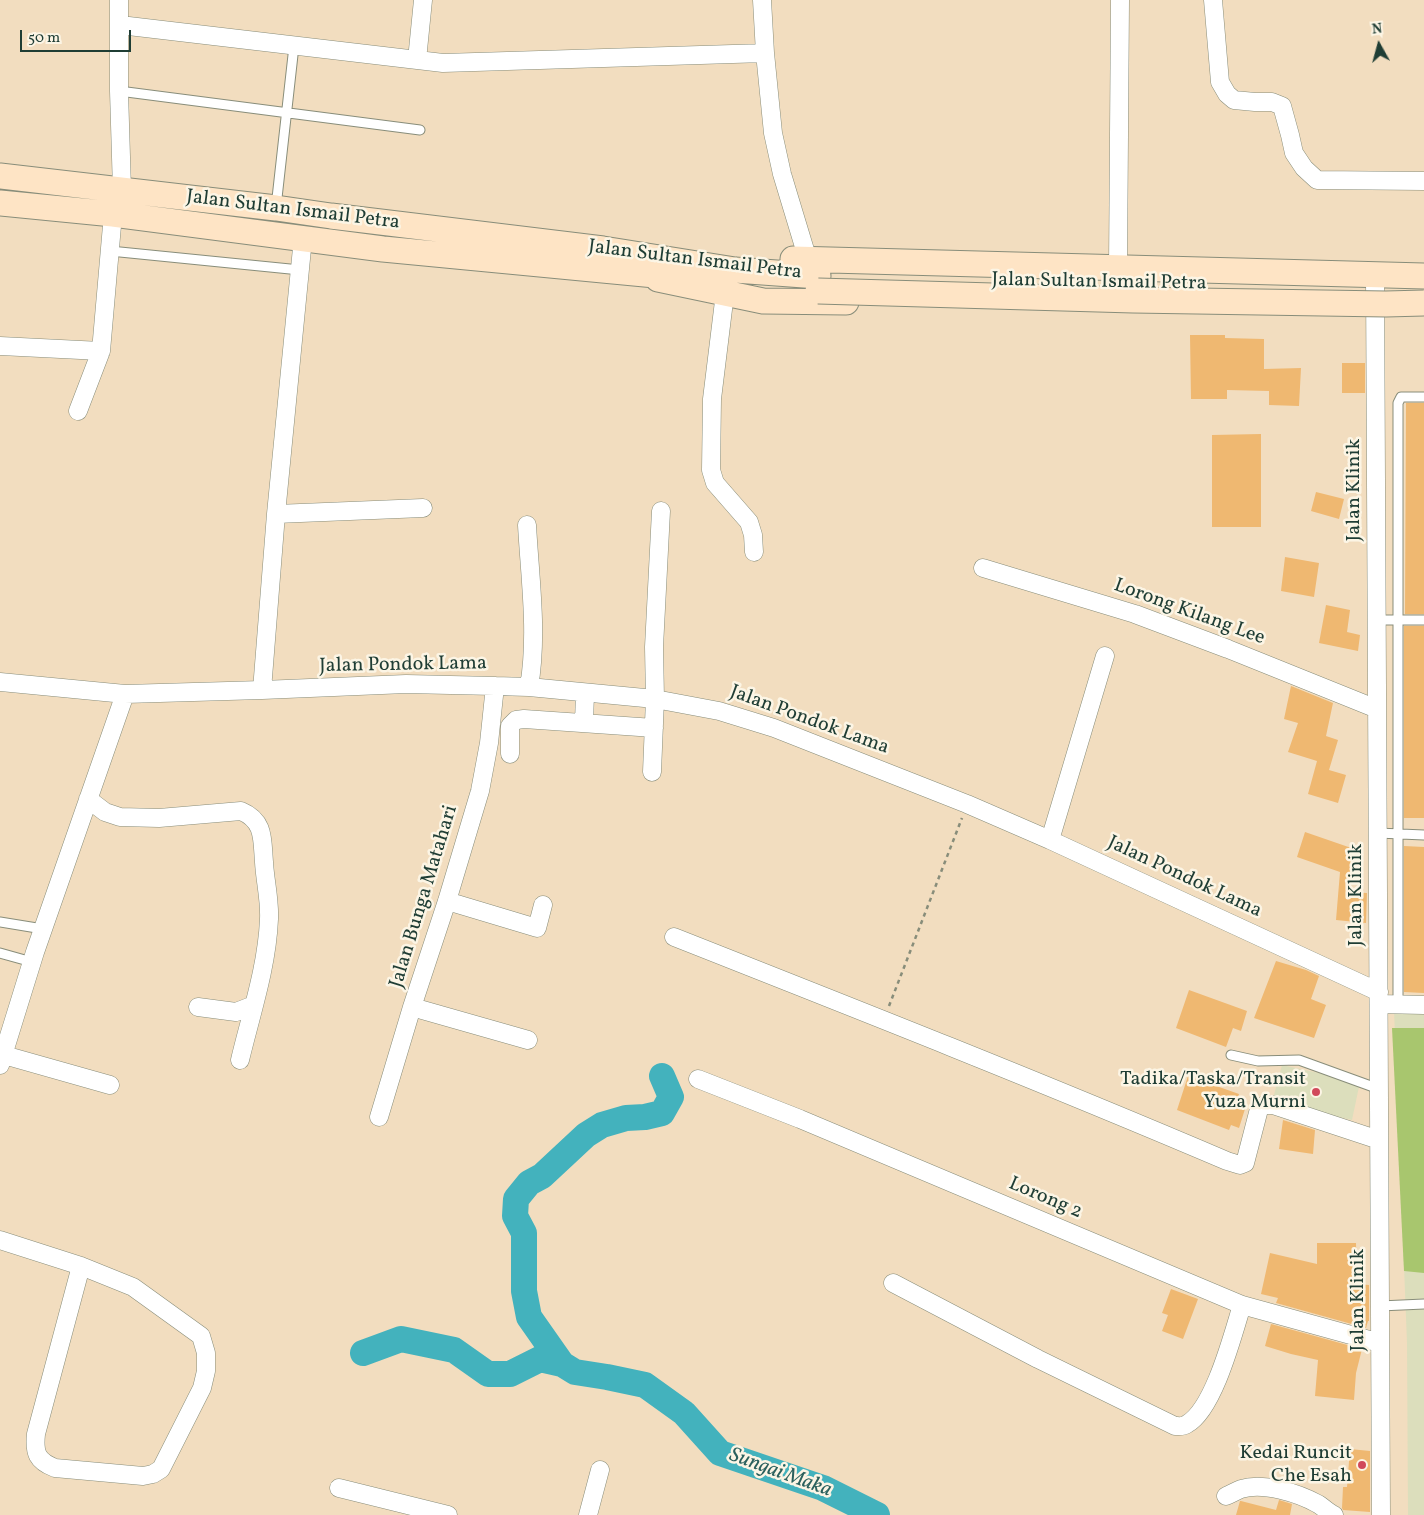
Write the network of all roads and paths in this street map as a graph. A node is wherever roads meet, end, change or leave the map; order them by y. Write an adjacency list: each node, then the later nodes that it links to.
1 (119, 0): 6 (street)
2 (423, 0): 9 (street)
3 (762, 0): 8 (street)
4 (1120, 0): 21 (street)
5 (1213, 0): 14 (street)
6 (120, 25): 7 (street); 10 (street)
7 (294, 46): 9 (street); 11 (lane)
8 (765, 53): 9 (street); 25 (street)
9 (417, 60)
10 (119, 91): 11 (lane); 15 (street)
11 (286, 113): 12 (lane); 17 (lane)
12 (420, 130)
13 (0, 176): 15 (main road, Jalan Sultan Ismail Petra)
14 (1424, 180)
15 (122, 190): 17 (main road, Jalan Sultan Ismail Petra)
16 (0, 203): 18 (main road, Jalan Sultan Ismail Petra)
17 (276, 208): 25 (main road, Jalan Sultan Ismail Petra)
18 (113, 214): 19 (main road, Jalan Sultan Ismail Petra); 20 (street)
19 (303, 238): 22 (street); 23 (main road, Jalan Sultan Ismail Petra)
20 (110, 251): 22 (lane); 33 (street)
21 (1118, 269): 24 (main road); 25 (main road)
22 (300, 270): 38 (street)
23 (619, 271): 25 (main road, Jalan Sultan Ismail Petra); 28 (main road)
24 (1375, 275): 26 (main road); 30 (street, Jalan Klinik)
25 (815, 276): 27 (main road, Jalan Sultan Ismail Petra); 29 (main road, Jalan Sultan Ismail Petra, bridge)
26 (1424, 276)
27 (1424, 289)
28 (725, 293): 30 (main road); 40 (street)
29 (1424, 303)
30 (1376, 314): 31 (main road); 42 (street, Jalan Klinik)
31 (1424, 315)
32 (0, 346): 33 (street)
33 (101, 351): 35 (street)
34 (1424, 396): 43 (lane)
35 (78, 411)
36 (423, 508): 38 (street)
37 (661, 511): 52 (street)
38 (276, 514): 49 (street)
39 (527, 525): 48 (street)
40 (754, 552)
41 (983, 568): 53 (street, Lorong Kilang Lee)
42 (1377, 620): 43 (lane); 53 (street, Jalan Klinik)
43 (1398, 620): 44 (lane); 61 (lane)
44 (1424, 620)
45 (1105, 656): 63 (street)
46 (0, 682): 51 (street, Jalan Pondok Lama)
47 (495, 686): 48 (street, Jalan Pondok Lama); 49 (street, Jalan Pondok Lama); 64 (street, Jalan Bunga Matahari)
48 (529, 687): 50 (street, Jalan Pondok Lama)
49 (262, 690): 51 (street, Jalan Pondok Lama)
50 (585, 693): 52 (street, Jalan Pondok Lama); 54 (street)
51 (125, 694): 58 (street)
52 (655, 699): 55 (street); 59 (street, Jalan Pondok Lama)
53 (1377, 709): 60 (street, Jalan Klinik)
54 (584, 723): 55 (street); 56 (street)
55 (654, 728): 57 (street)
56 (510, 754)
57 (652, 772)
58 (88, 799): 67 (street); 73 (street)
59 (967, 804): 63 (street, Jalan Pondok Lama); 77 (path)
60 (1378, 834): 61 (lane); 71 (street, Jalan Klinik)
61 (1398, 834): 62 (lane); 72 (lane)
62 (1424, 835)
63 (1050, 840): 71 (street, Jalan Pondok Lama)
64 (447, 900): 65 (street); 76 (street, Jalan Bunga Matahari)
65 (543, 905)
66 (0, 922): 67 (lane)
67 (43, 929): 70 (street)
68 (674, 937): 77 (street)
69 (0, 953): 70 (lane)
70 (32, 962): 80 (street)
71 (1379, 998): 72 (street); 84 (street, Jalan Klinik)
72 (1398, 1004): 74 (street)
73 (254, 1005): 75 (street); 81 (street)
74 (1424, 1005)
75 (198, 1007)
76 (412, 1007): 78 (street); 85 (street, Jalan Bunga Matahari)
77 (884, 1019): 86 (street)
78 (528, 1040)
79 (1231, 1055): 84 (lane)
80 (1, 1058): 83 (street)
81 (240, 1060)
82 (698, 1078): 91 (street, Lorong 2)
83 (110, 1085)
84 (1379, 1089): 86 (street, Jalan Klinik)
85 (379, 1117)
86 (1379, 1140): 92 (street, Jalan Klinik)
87 (0, 1240): 88 (street)
88 (81, 1266): 88 (street)
89 (893, 1283): 91 (street)
90 (1424, 1304): 92 (lane)
91 (1242, 1305): 93 (street, Lorong 2)
92 (1380, 1306): 93 (street, Jalan Klinik)
93 (1380, 1343): 100 (street, Jalan Klinik)
94 (600, 1470): 98 (street)
95 (339, 1488): 97 (street)
96 (1226, 1496): 99 (street)
97 (448, 1515)
98 (588, 1515)
99 (1334, 1515)
100 (1381, 1515)

